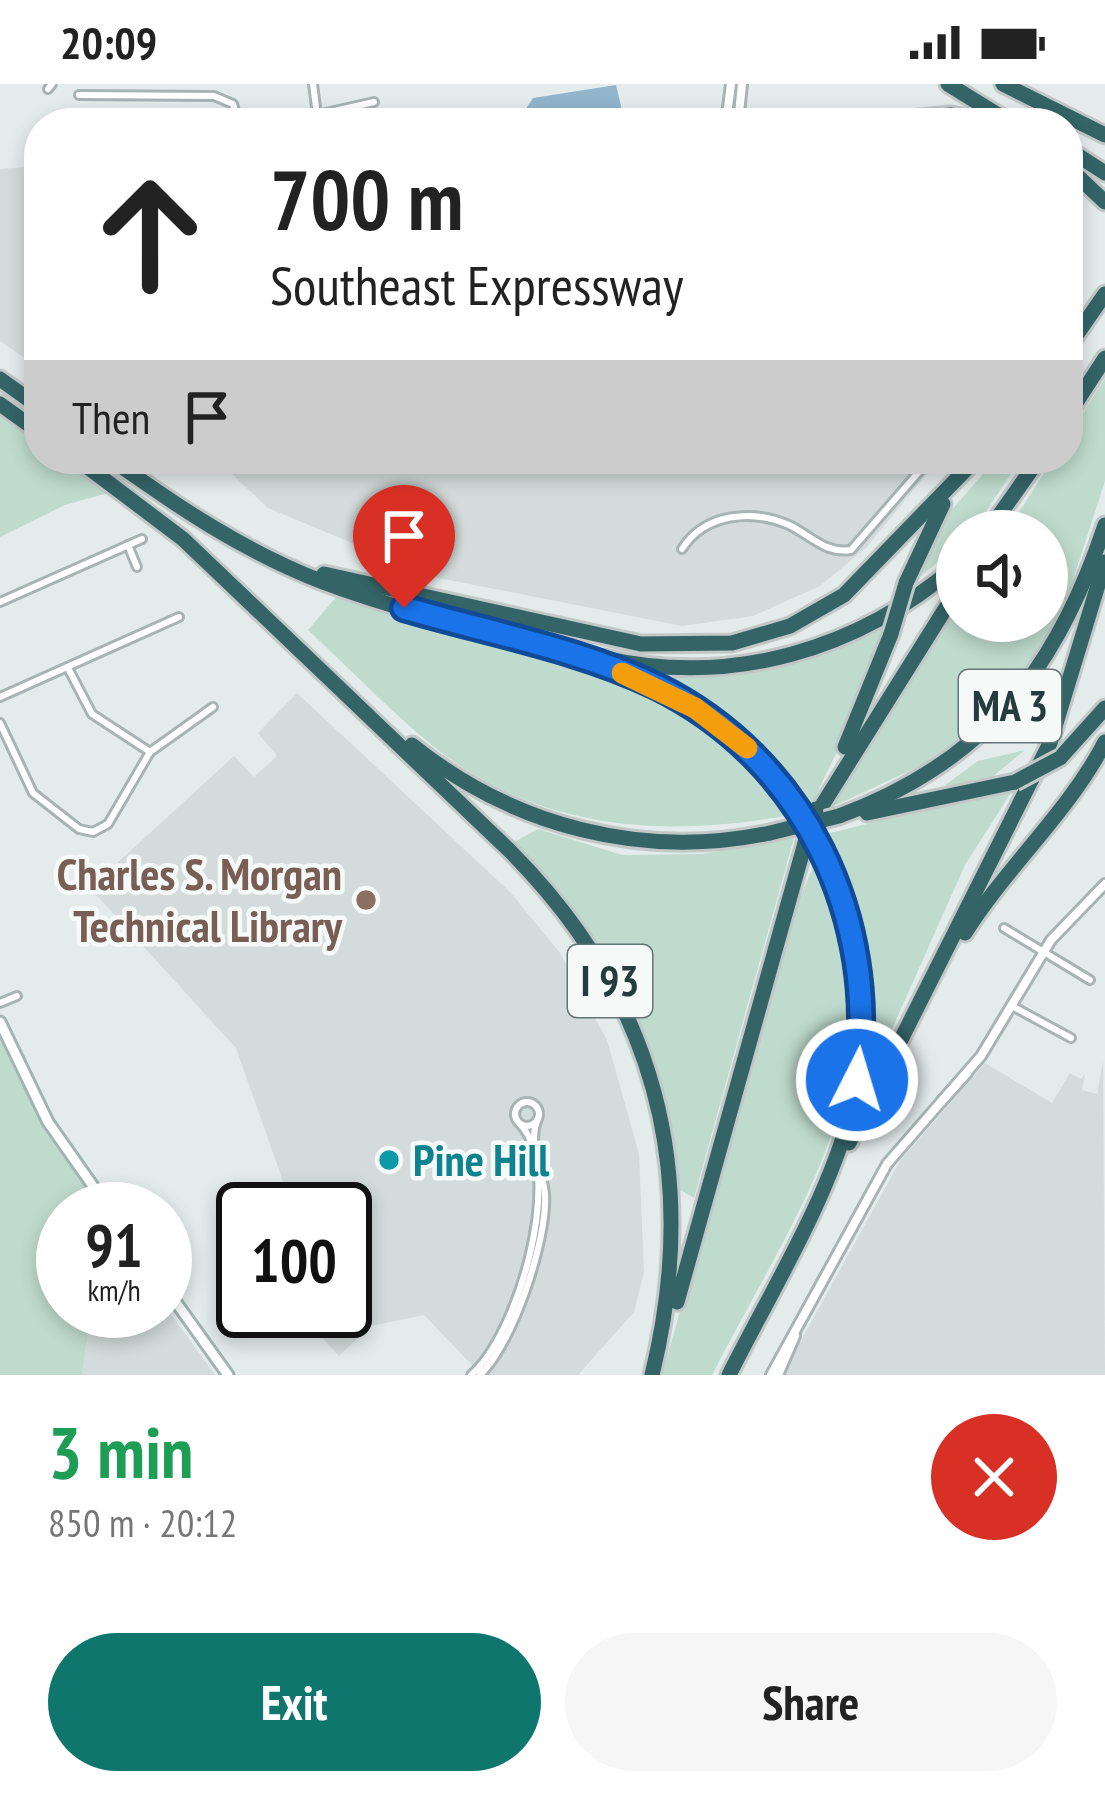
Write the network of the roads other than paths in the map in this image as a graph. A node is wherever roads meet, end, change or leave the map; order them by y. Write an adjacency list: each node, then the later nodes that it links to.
1 (948, 84): 9 (highway)
2 (968, 84): 10 (highway)
3 (1012, 87): 6 (highway)
4 (79, 94): 7 (street)
5 (374, 102): 8 (street)
6 (1051, 106): 11 (highway); 12 (highway)
7 (233, 108)
8 (347, 108)
9 (987, 108)
10 (1005, 108)
11 (1055, 108)
12 (1057, 108)
13 (1083, 174): 14 (highway)
14 (1105, 198)
15 (1105, 294): 17 (highway)
16 (1105, 313): 18 (highway)
17 (1083, 328)
18 (1083, 336)
19 (1105, 358): 20 (highway)
20 (1083, 392)
21 (97, 474): 41 (highway, I 93)
22 (133, 474): 34 (highway)
23 (917, 474): 31 (street)
24 (962, 474): 34 (highway)
25 (966, 474): 48 (highway, bridge)
26 (1029, 474): 27 (highway)
27 (1004, 510)
28 (1105, 525): 49 (highway, MA 3)
29 (142, 539): 30 (street)
30 (128, 545): 33 (street); 36 (street)
31 (682, 549)
32 (1105, 562): 55 (highway)
33 (137, 567)
34 (293, 570): 39 (highway)
35 (936, 579): 39 (highway)
36 (0, 602)
37 (179, 617): 40 (street)
38 (936, 623): 48 (highway)
39 (530, 645): 64 (highway)
40 (67, 667): 42 (street); 47 (street)
41 (334, 684): 50 (highway, MA 3, bridge); 69 (highway, I 93)
42 (0, 697)
43 (213, 707): 47 (street)
44 (1105, 708): 49 (highway, bridge)
45 (0, 723): 47 (street)
46 (1105, 742): 55 (highway)
47 (150, 752)
48 (817, 810): 50 (highway, bridge)
49 (840, 818): 50 (highway, MA 3, bridge)
50 (803, 835): 69 (highway)
51 (1105, 884): 53 (street)
52 (1004, 928): 53 (street)
53 (1044, 951): 54 (street); 58 (street)
54 (1090, 980)
55 (926, 990): 64 (highway)
56 (17, 996): 57 (street)
57 (0, 1003)
58 (1012, 1006): 60 (street); 71 (street)
59 (0, 1022): 63 (main road)
60 (1071, 1038)
61 (537, 1121): 62 (street); 62 (street); 68 (street)
62 (520, 1124): 67 (street)
63 (90, 1182)
64 (804, 1225): 70 (highway)
65 (192, 1325): 66 (main road)
66 (228, 1375)
67 (471, 1375)
68 (480, 1375)
69 (654, 1375)
70 (729, 1375)
71 (775, 1375)

